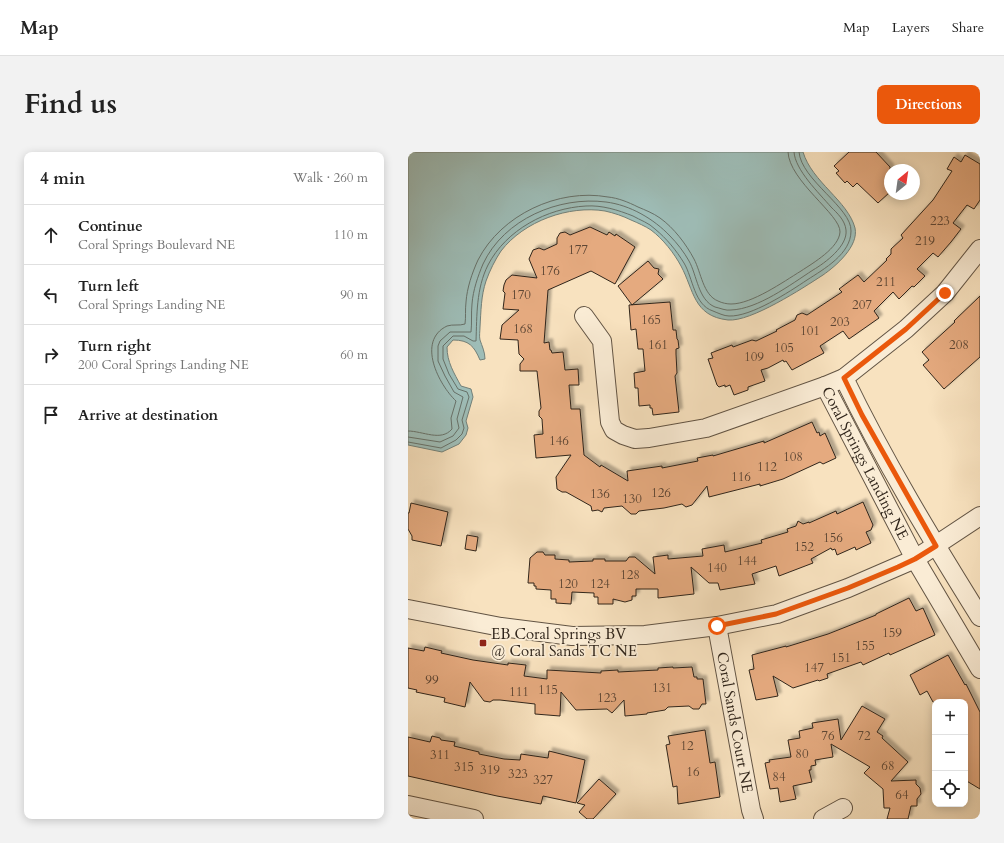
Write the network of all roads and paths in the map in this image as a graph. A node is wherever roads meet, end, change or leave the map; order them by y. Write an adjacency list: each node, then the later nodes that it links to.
1 (980, 249): 3 (street)
2 (584, 316): 4 (street)
3 (844, 378): 4 (street, Coral Springs Landing NE); 6 (street, Coral Springs Landing NE)
4 (825, 386): 7 (street, Coral Springs Landing NE)
5 (980, 516): 6 (street)
6 (936, 546): 7 (street); 9 (street, Coral Springs Landing NE)
7 (915, 559): 10 (street); 11 (street, Coral Springs Landing NE)
8 (408, 609): 10 (street)
9 (980, 617)
10 (717, 626): 15 (street, Coral Sands Court NE)
11 (980, 669)
12 (408, 805): 14 (street)
13 (843, 808): 16 (street)
14 (474, 819)
15 (754, 819)
16 (823, 819)

